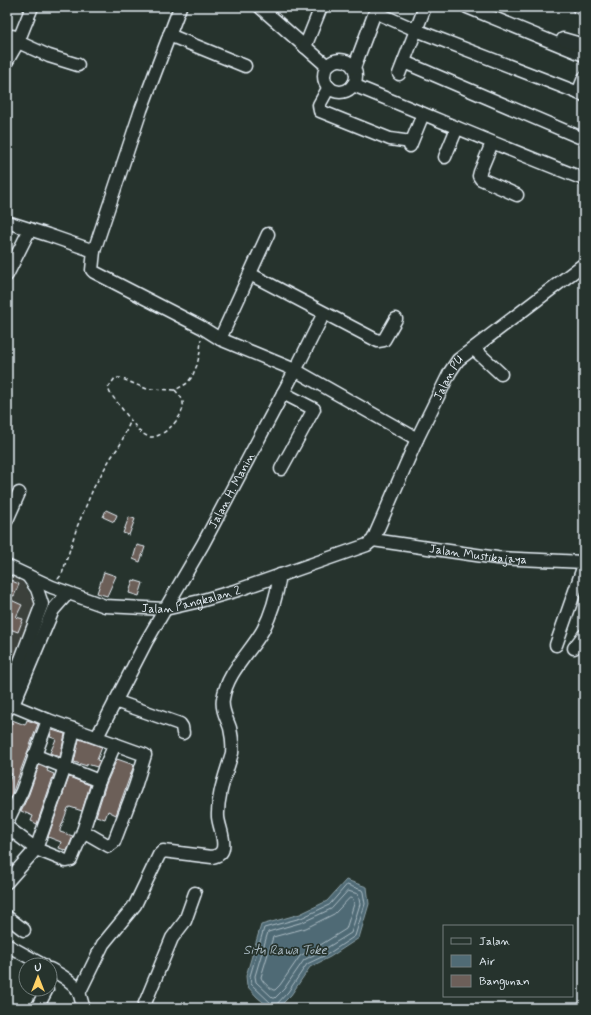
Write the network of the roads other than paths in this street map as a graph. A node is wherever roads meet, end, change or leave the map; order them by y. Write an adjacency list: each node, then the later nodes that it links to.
1 (32, 7): 13 (street)
2 (179, 7): 12 (street)
3 (260, 7): 15 (street)
4 (321, 7): 15 (street)
5 (425, 7): 11 (street)
6 (467, 7): 10 (street)
7 (578, 7): 8 (street)
8 (584, 9)
9 (376, 10): 11 (street); 22 (street)
10 (499, 19): 14 (street); 16 (street)
11 (416, 30): 18 (street); 27 (street)
12 (169, 35): 20 (street); 38 (street)
13 (12, 43): 17 (street); 19 (street)
14 (584, 45)
15 (304, 47): 21 (street)
16 (584, 55)
17 (7, 61)
18 (404, 62): 23 (street); 30 (street)
19 (78, 66)
20 (245, 66)
21 (327, 66): 22 (street); 26 (street)
22 (354, 68): 25 (street)
23 (399, 74)
24 (584, 78): 27 (street)
25 (353, 85): 26 (street); 28 (street)
26 (329, 87): 28 (street)
27 (581, 94)
28 (423, 114): 29 (street)
29 (457, 128): 31 (street); 32 (street)
30 (584, 139)
31 (492, 144): 33 (street); 34 (street)
32 (445, 157)
33 (584, 179)
34 (517, 195)
35 (7, 222): 36 (street)
36 (30, 229): 38 (street); 41 (street)
37 (268, 234): 40 (street)
38 (94, 251): 44 (street)
39 (584, 264): 45 (street, Jalan PU)
40 (250, 274): 43 (street); 44 (street)
41 (7, 275)
42 (323, 315): 46 (street, Jalan H. Manin)
43 (396, 318)
44 (220, 339): 46 (street)
45 (474, 349): 47 (street); 49 (street, Jalan PU)
46 (295, 370): 48 (street, Jalan H. Manin); 49 (street)
47 (501, 374)
48 (283, 393): 50 (street); 60 (street, Jalan H. Manin)
49 (417, 438): 53 (street, Jalan PU)
50 (281, 469)
51 (19, 493): 52 (street)
52 (7, 520)
53 (373, 540): 54 (street, Jalan Mustikajaya); 57 (street, Jalan Pangkalan 2)
54 (584, 564): 62 (street)
55 (7, 566): 56 (street, Jalan Pangkalan 2)
56 (28, 575): 58 (street, Jalan Pangkalan 2); 59 (street)
57 (280, 575): 60 (street, Jalan Pangkalan 2); 85 (street)
58 (68, 593): 59 (street); 60 (street, Jalan Pangkalan 2)
59 (47, 609): 65 (street)
60 (165, 609): 64 (street, Jalan H. Manin)
61 (584, 635): 63 (street)
62 (556, 645)
63 (574, 648)
64 (115, 701): 68 (street); 69 (street, Jalan H. Manin)
65 (8, 703): 66 (street)
66 (48, 720): 67 (street); 71 (street)
67 (74, 729): 69 (street); 72 (street)
68 (183, 733)
69 (97, 737): 70 (street)
70 (115, 744): 73 (street); 76 (street)
71 (34, 755): 72 (street); 74 (street)
72 (65, 767): 73 (street); 77 (street)
73 (99, 781): 76 (street)
74 (7, 822)
75 (7, 827): 77 (street)
76 (83, 831): 77 (street)
77 (36, 848): 78 (street)
78 (9, 875)
79 (195, 893): 89 (street)
80 (7, 917): 81 (street)
81 (24, 930)
82 (7, 945): 83 (street)
83 (29, 957)
84 (58, 978): 85 (street)
85 (79, 993): 88 (street)
86 (43, 997): 87 (street)
87 (37, 1008)
88 (84, 1008)
89 (143, 1008)

